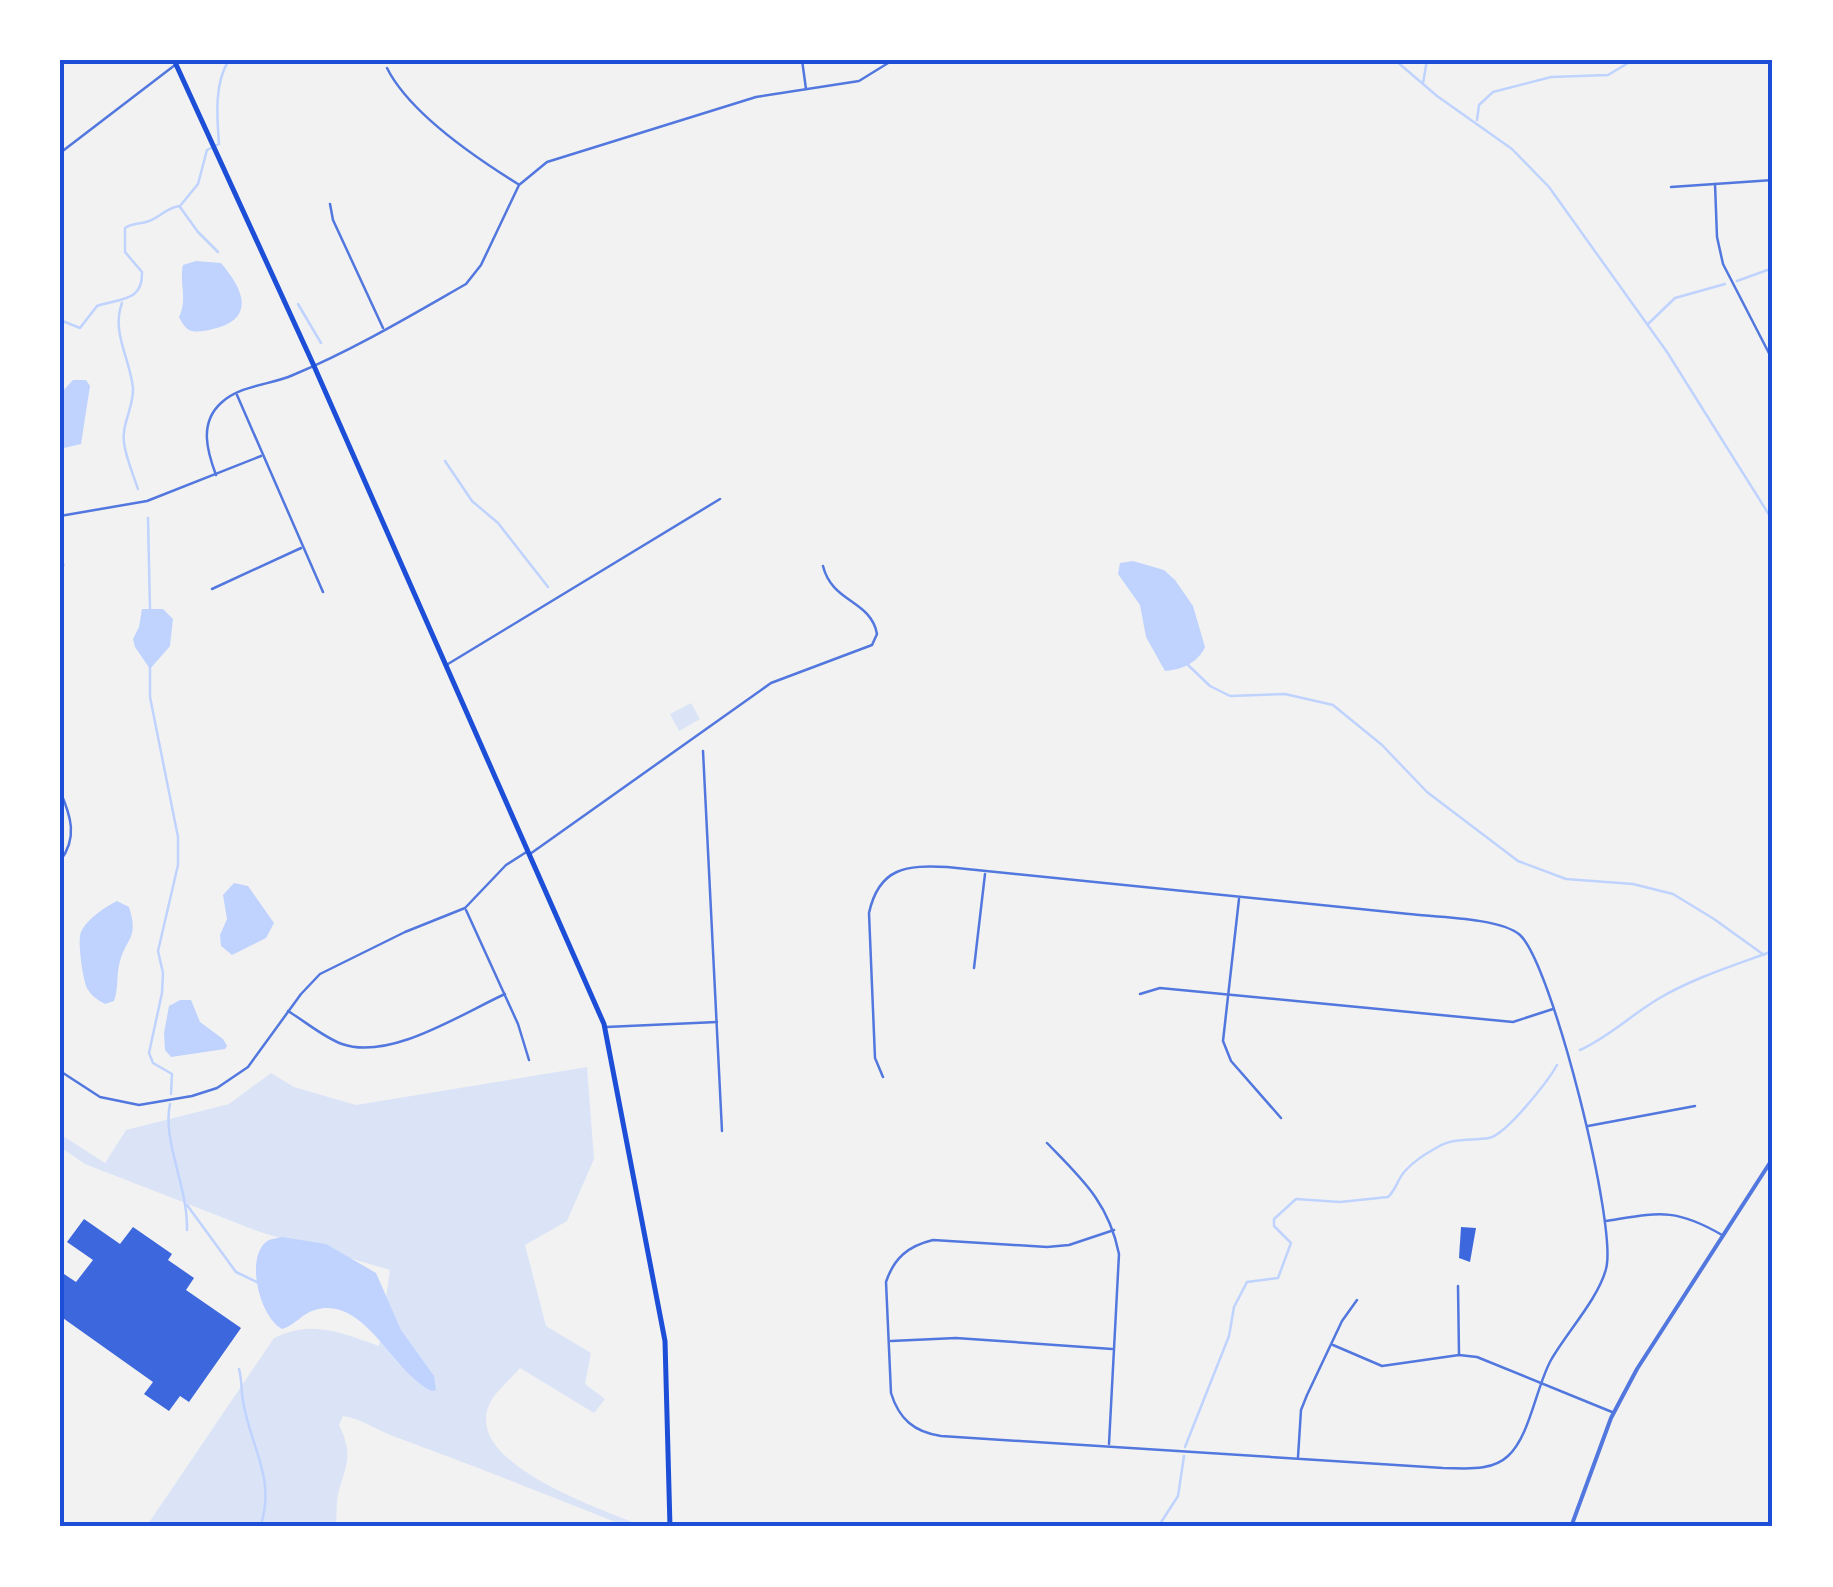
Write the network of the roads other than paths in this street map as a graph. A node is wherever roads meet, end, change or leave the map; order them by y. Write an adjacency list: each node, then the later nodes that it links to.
1 (802, 60): 5 (street)
2 (893, 60): 5 (street)
3 (175, 62): 6 (street); 14 (main road)
4 (387, 68): 8 (street)
5 (806, 90): 8 (street)
6 (60, 153)
7 (1773, 180): 9 (street)
8 (519, 184): 12 (street)
9 (1715, 184): 10 (street); 13 (street)
10 (1671, 188)
11 (330, 204): 12 (street)
12 (384, 330): 14 (street)
13 (1773, 361)
14 (314, 366): 15 (street); 26 (main road)
15 (236, 394): 16 (street); 17 (street)
16 (263, 456): 17 (street); 21 (street)
17 (216, 475): 19 (street)
18 (720, 499): 26 (street)
19 (60, 516)
20 (60, 542): 23 (street)
21 (303, 547): 24 (street); 25 (street)
22 (823, 566): 29 (street)
23 (60, 586)
24 (212, 589)
25 (323, 592)
26 (446, 664): 29 (main road)
27 (703, 751): 40 (street)
28 (60, 791): 30 (street)
29 (529, 852): 33 (street); 41 (main road)
30 (60, 861)
31 (985, 872): 32 (street); 34 (street); 44 (street)
32 (1239, 897): 37 (street); 38 (street)
33 (465, 908): 35 (street); 39 (street)
34 (974, 968)
35 (505, 994): 39 (street); 42 (street)
36 (1140, 994): 37 (street)
37 (1228, 994): 38 (street); 46 (street)
38 (1554, 1009): 47 (street)
39 (288, 1012): 43 (street)
40 (717, 1022): 41 (street); 48 (street)
41 (605, 1027): 64 (main road)
42 (529, 1060)
43 (60, 1071)
44 (883, 1078)
45 (1695, 1106): 47 (street)
46 (1280, 1118)
47 (1588, 1126): 51 (street)
48 (722, 1131)
49 (1047, 1144): 52 (street)
50 (1773, 1158): 53 (street)
51 (1604, 1221): 53 (street); 60 (street)
52 (1114, 1230): 56 (street); 58 (street)
53 (1722, 1235): 61 (street)
54 (1458, 1286): 59 (street)
55 (1358, 1300): 57 (street)
56 (889, 1341): 58 (street); 62 (street)
57 (1333, 1346): 59 (street); 63 (street)
58 (1114, 1349): 62 (street)
59 (1459, 1355): 60 (street)
60 (1541, 1383): 61 (street); 63 (street)
61 (1614, 1413): 65 (street)
62 (1109, 1446): 63 (street)
63 (1298, 1458)
64 (670, 1527)
65 (1570, 1527)

